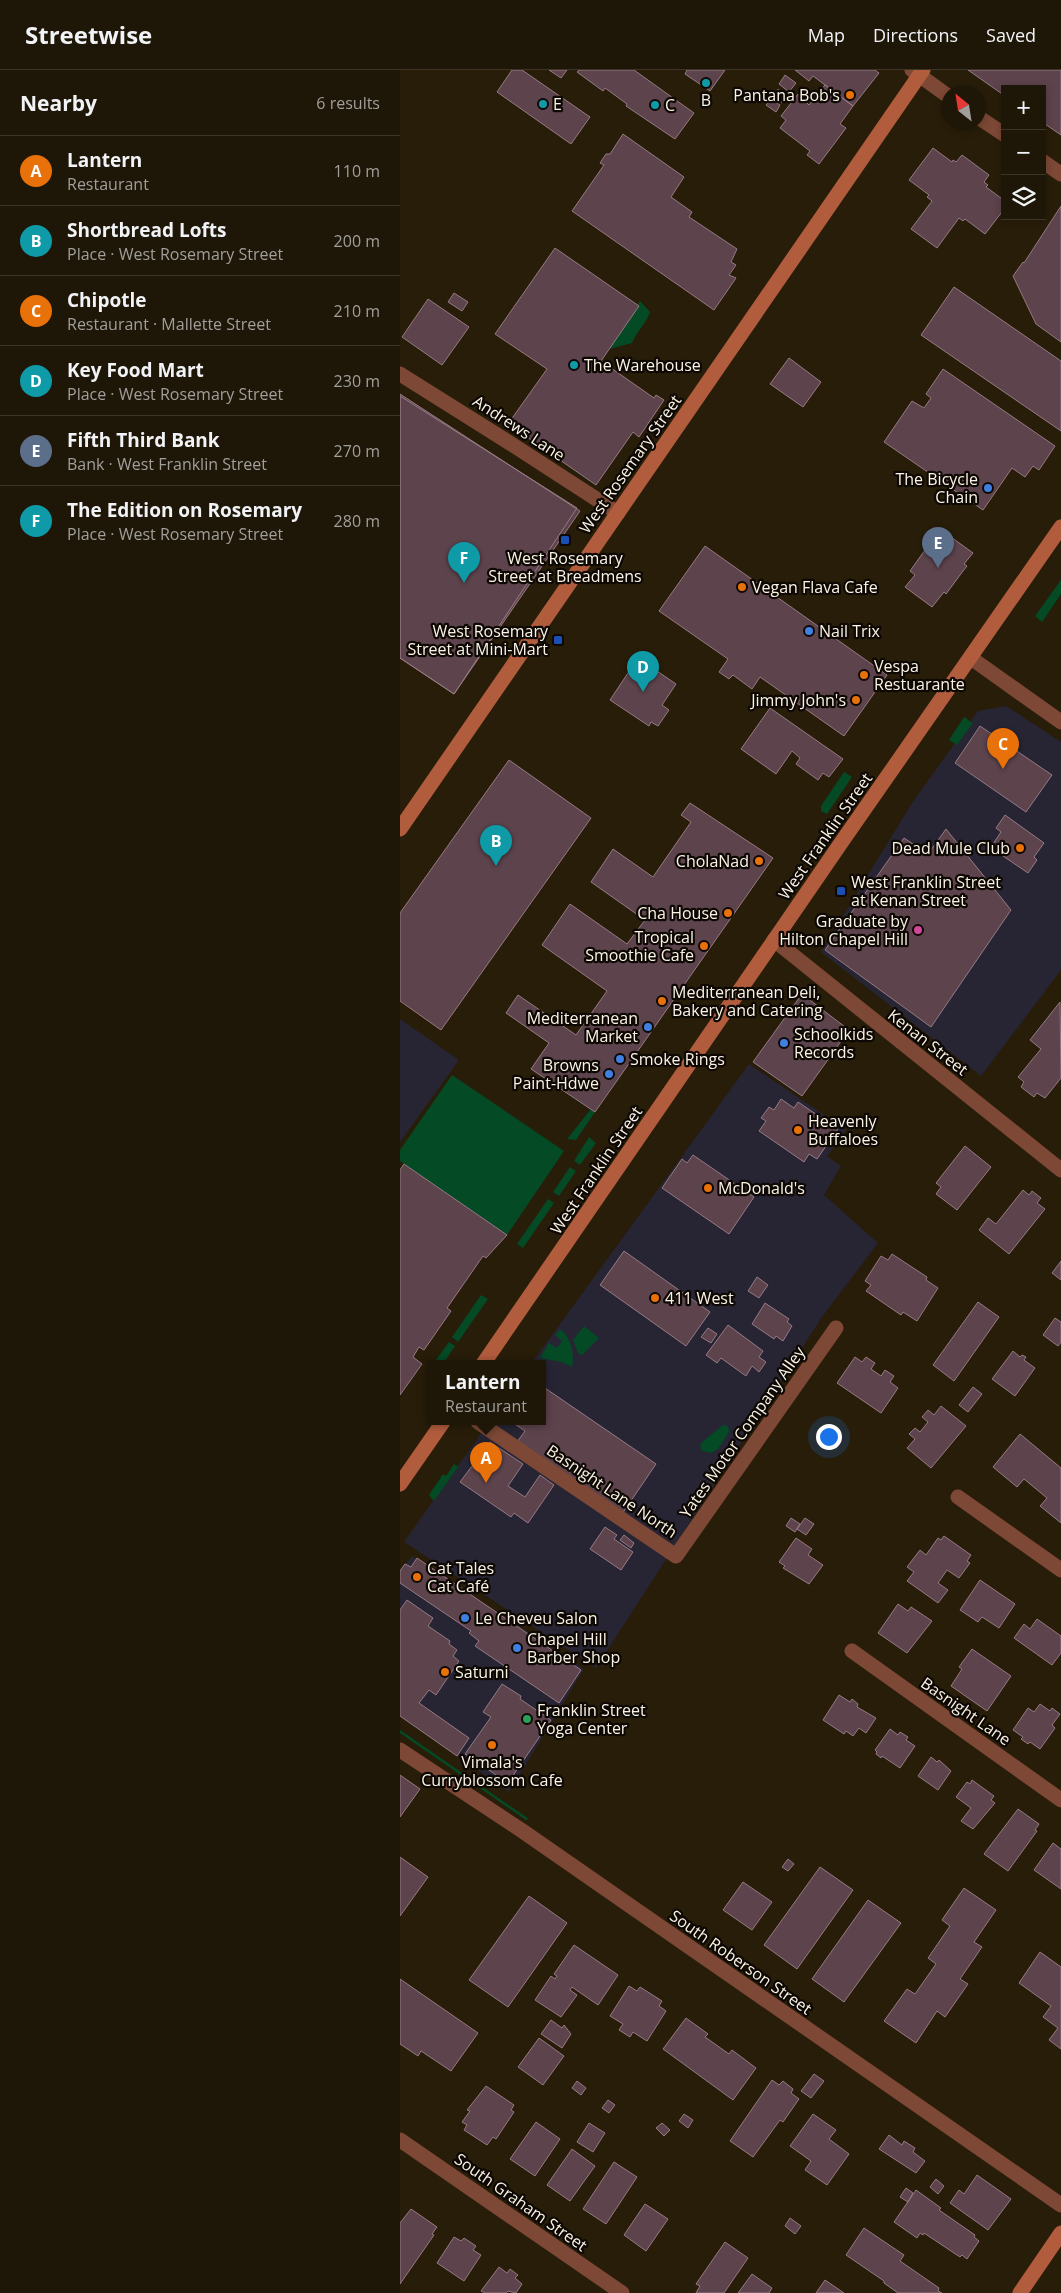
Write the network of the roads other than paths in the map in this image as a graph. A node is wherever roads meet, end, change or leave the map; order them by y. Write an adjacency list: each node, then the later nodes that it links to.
1 (918, 72): 2 (street); 8 (main road, West Rosemary Street)
2 (941, 90)
3 (986, 122): 4 (street)
4 (1001, 132)
5 (1046, 164): 6 (street)
6 (1061, 174)
7 (401, 377): 8 (street, Andrews Lane)
8 (618, 514): 12 (main road, West Rosemary Street)
9 (1061, 527): 10 (main road, West Franklin Street)
10 (971, 658): 11 (street); 13 (main road, West Franklin Street)
11 (1061, 722)
12 (400, 829)
13 (774, 940): 14 (street, Kenan Street); 16 (main road, West Franklin Street)
14 (1061, 1170)
15 (836, 1328): 21 (street, Yates Motor Company Alley)
16 (486, 1360)
17 (441, 1425): 19 (main road)
18 (482, 1425): 21 (street, Basnight Lane North)
19 (400, 1484)
20 (958, 1497): 22 (street)
21 (676, 1556)
22 (1061, 1570)
23 (852, 1650): 25 (street, Basnight Lane)
24 (400, 1750): 27 (street, South Roberson Street)
25 (1061, 1800)
26 (400, 2140): 29 (street, South Graham Street)
27 (1061, 2205)
28 (1061, 2232): 30 (main road)
29 (622, 2293)
30 (1020, 2293)

